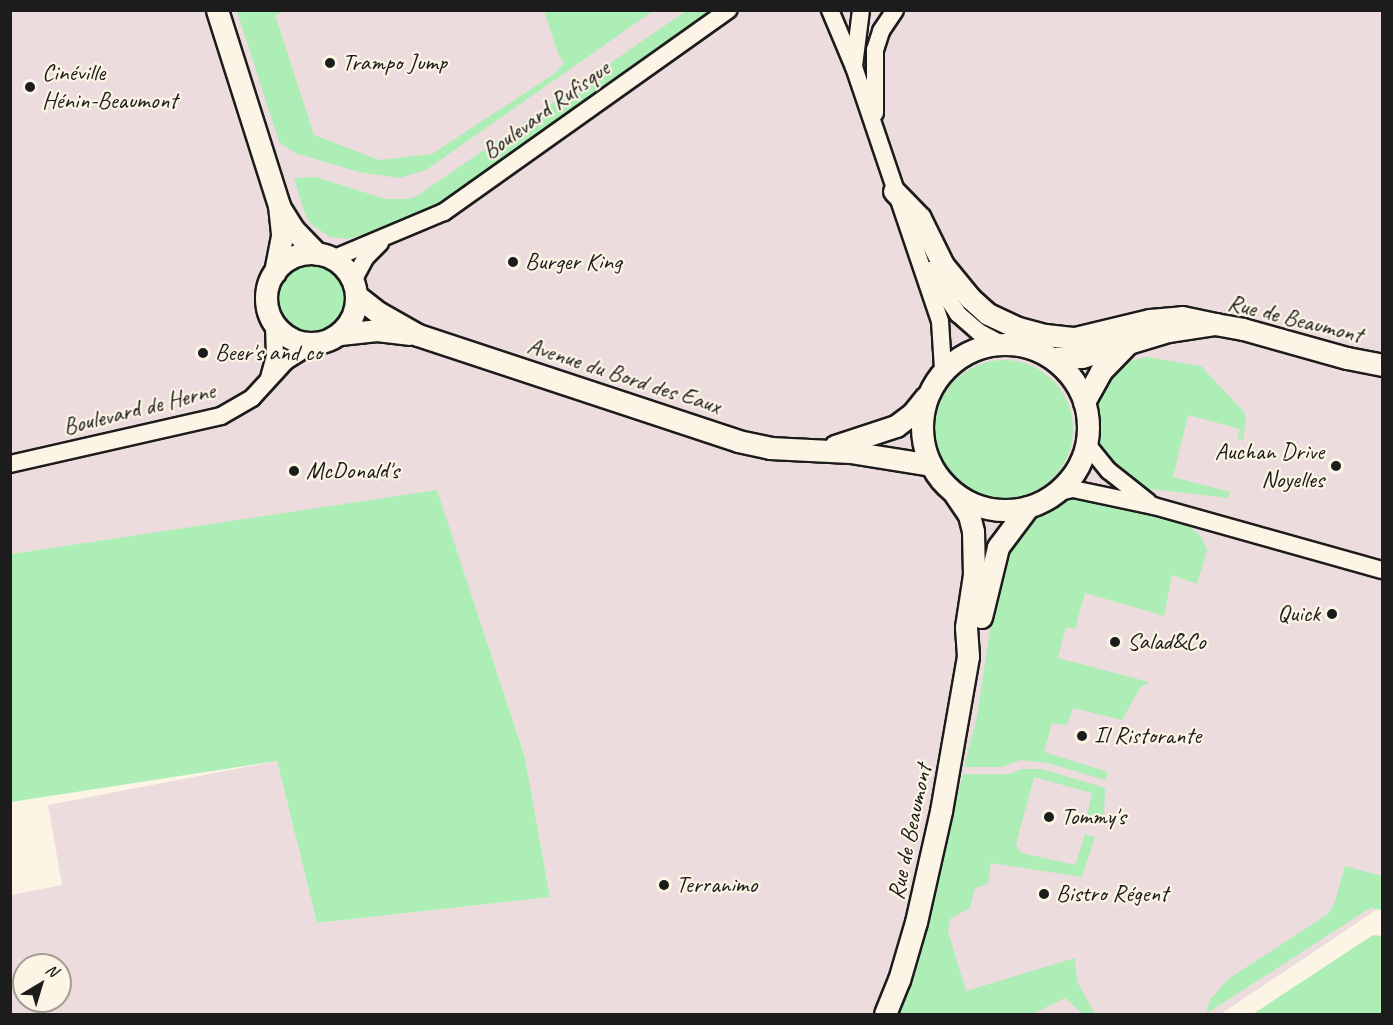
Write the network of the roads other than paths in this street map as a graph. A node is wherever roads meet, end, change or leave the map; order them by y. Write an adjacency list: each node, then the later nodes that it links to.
1 (218, 10): 9 (street)
2 (728, 10): 10 (street, Boulevard Rufisque)
3 (831, 10): 6 (street)
4 (861, 10): 6 (street)
5 (895, 10): 7 (street)
6 (854, 67): 7 (street)
7 (872, 128): 8 (street)
8 (894, 191): 11 (street); 16 (street)
9 (279, 205): 12 (street); 13 (street)
10 (386, 236): 12 (street, Boulevard Rufisque); 14 (street, Boulevard Rufisque)
11 (912, 243): 20 (street); 24 (street)
12 (325, 256): 13 (street); 14 (street)
13 (275, 272): 15 (street)
14 (355, 288): 17 (street); 18 (street, Avenue du Bord des Eaux)
15 (274, 324): 19 (street); 25 (street)
16 (1215, 324): 21 (street, Rue de Beaumont); 23 (street, Rue de Beaumont)
17 (340, 334): 18 (street, Avenue du Bord des Eaux); 19 (street)
18 (418, 335): 29 (street, Avenue du Bord des Eaux)
19 (315, 343): 25 (street, Boulevard de Herne)
20 (1000, 343): 22 (street); 24 (street)
21 (1127, 345): 22 (street, Rue de Beaumont); 27 (street, Rue de Beaumont)
22 (1052, 358): 27 (street)
23 (1383, 365)
24 (944, 369): 26 (street)
25 (269, 379): 30 (street, Boulevard de Herne)
26 (927, 396): 29 (street, Avenue du Bord des Eaux); 31 (street)
27 (1084, 402): 28 (street)
28 (1086, 443): 32 (street); 34 (street)
29 (818, 450): 31 (street, Avenue du Bord des Eaux)
30 (10, 464)
31 (931, 465): 33 (street)
32 (1055, 493): 34 (street); 35 (street)
33 (955, 494): 35 (street); 37 (street, Rue de Beaumont)
34 (1154, 506): 36 (street)
35 (1029, 507): 37 (street, Rue de Beaumont)
36 (1382, 570)
37 (968, 656): 38 (street, Rue de Beaumont)
38 (885, 1014)

